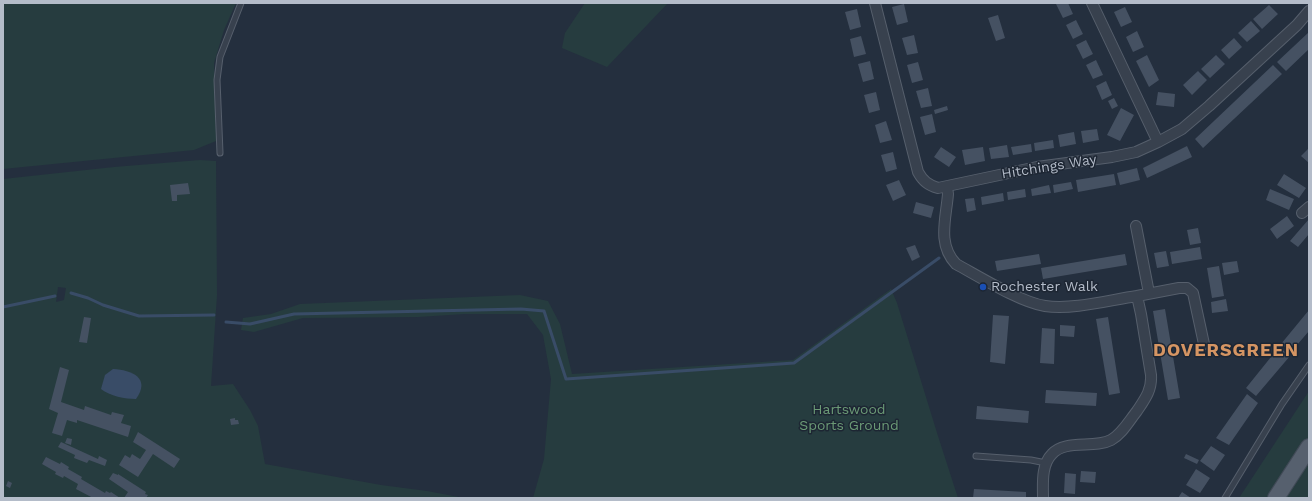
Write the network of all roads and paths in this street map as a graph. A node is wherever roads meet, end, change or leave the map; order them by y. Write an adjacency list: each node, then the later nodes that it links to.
1 (241, 3): 6 (lane)
2 (875, 3): 7 (street, Hitchings Way)
3 (1092, 3): 5 (street)
4 (1309, 11): 5 (street, Hitchings Way)
5 (1158, 142): 7 (street, Hitchings Way)
6 (220, 153)
7 (947, 186): 10 (street)
8 (1136, 226): 9 (street)
9 (1149, 292): 10 (street); 11 (street)
10 (1137, 296): 15 (street)
11 (1204, 344)
12 (1309, 365): 17 (lane)
13 (1309, 447): 18 (main road)
14 (976, 456): 15 (lane)
15 (1046, 463): 16 (street)
16 (1043, 498)
17 (1225, 498)
18 (1276, 498)

